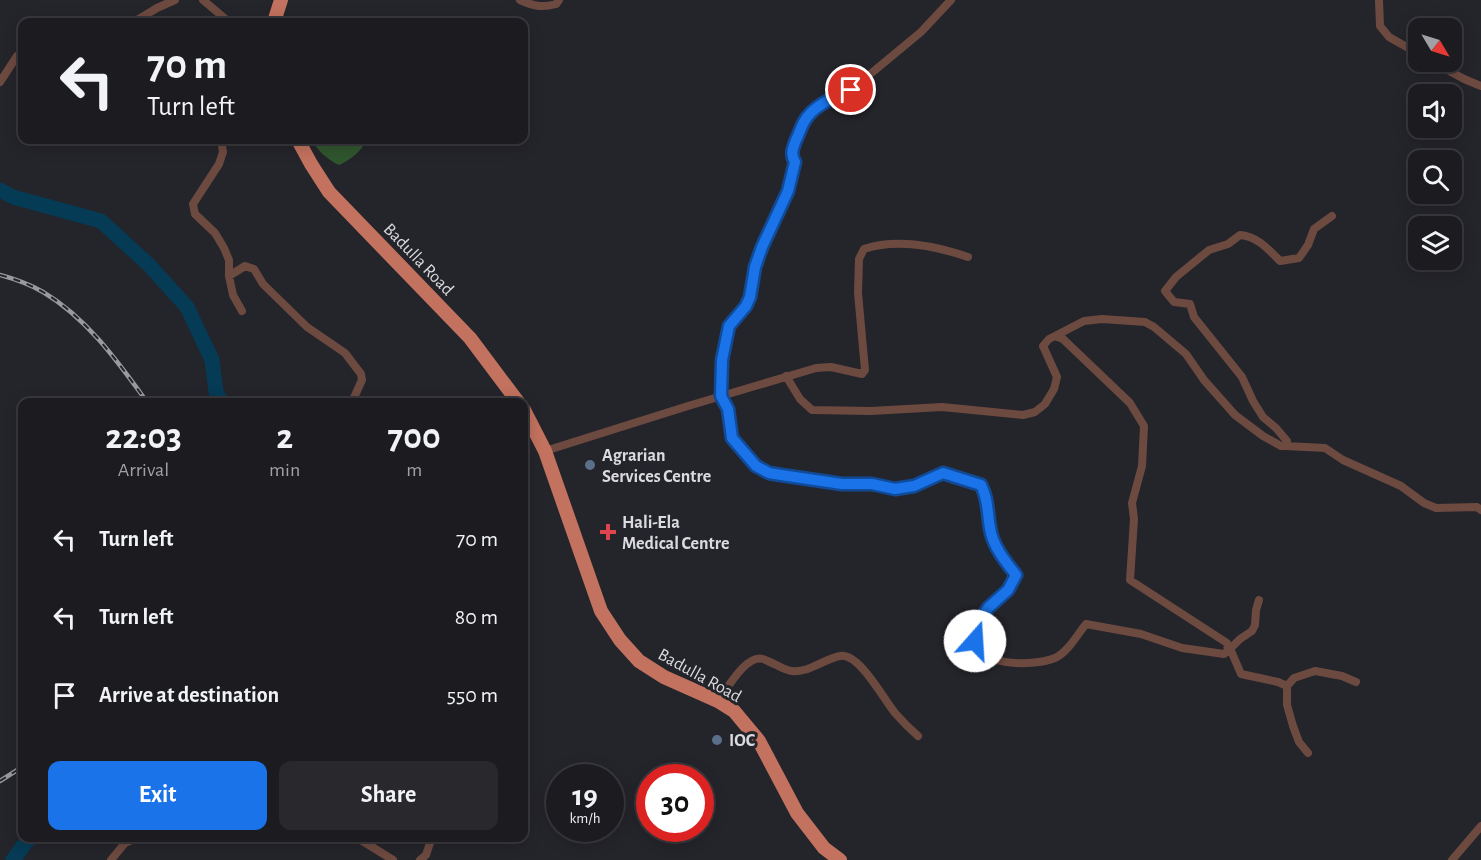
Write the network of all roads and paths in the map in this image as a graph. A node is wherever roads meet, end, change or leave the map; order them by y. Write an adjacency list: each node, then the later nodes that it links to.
1 (175, 0): 8 (street)
2 (203, 0): 9 (street)
3 (281, 0): 10 (highway)
4 (520, 0): 5 (street)
5 (558, 0)
6 (951, 0): 24 (street)
7 (1379, 0): 11 (street)
8 (140, 18)
9 (224, 18)
10 (275, 18)
11 (1408, 48)
12 (18, 55): 14 (street)
13 (1451, 72): 15 (street)
14 (0, 82)
15 (1481, 86)
16 (222, 144): 20 (street)
17 (300, 144): 26 (highway, Badulla Road)
18 (1332, 216): 28 (street)
19 (968, 257): 23 (street)
20 (230, 276): 21 (street); 25 (street)
21 (242, 311)
22 (1055, 336): 23 (street); 28 (street); 32 (street)
23 (786, 376): 24 (street)
24 (721, 396): 29 (street); 32 (street)
25 (354, 398)
26 (515, 398)
27 (528, 418): 29 (highway, Badulla Road)
28 (1285, 446): 30 (street)
29 (544, 451): 35 (highway, Badulla Road)
30 (1481, 510)
31 (1259, 600): 32 (street)
32 (1228, 651): 34 (street)
33 (1356, 682): 34 (street)
34 (1287, 686): 37 (street)
35 (718, 701): 36 (street); 45 (highway, Badulla Road)
36 (918, 736)
37 (1308, 753)
38 (1481, 826): 46 (street)
39 (127, 842): 42 (street)
40 (364, 842): 43 (street)
41 (430, 842): 44 (street)
42 (111, 860)
43 (393, 860)
44 (420, 860)
45 (840, 860)
46 (1452, 860)

